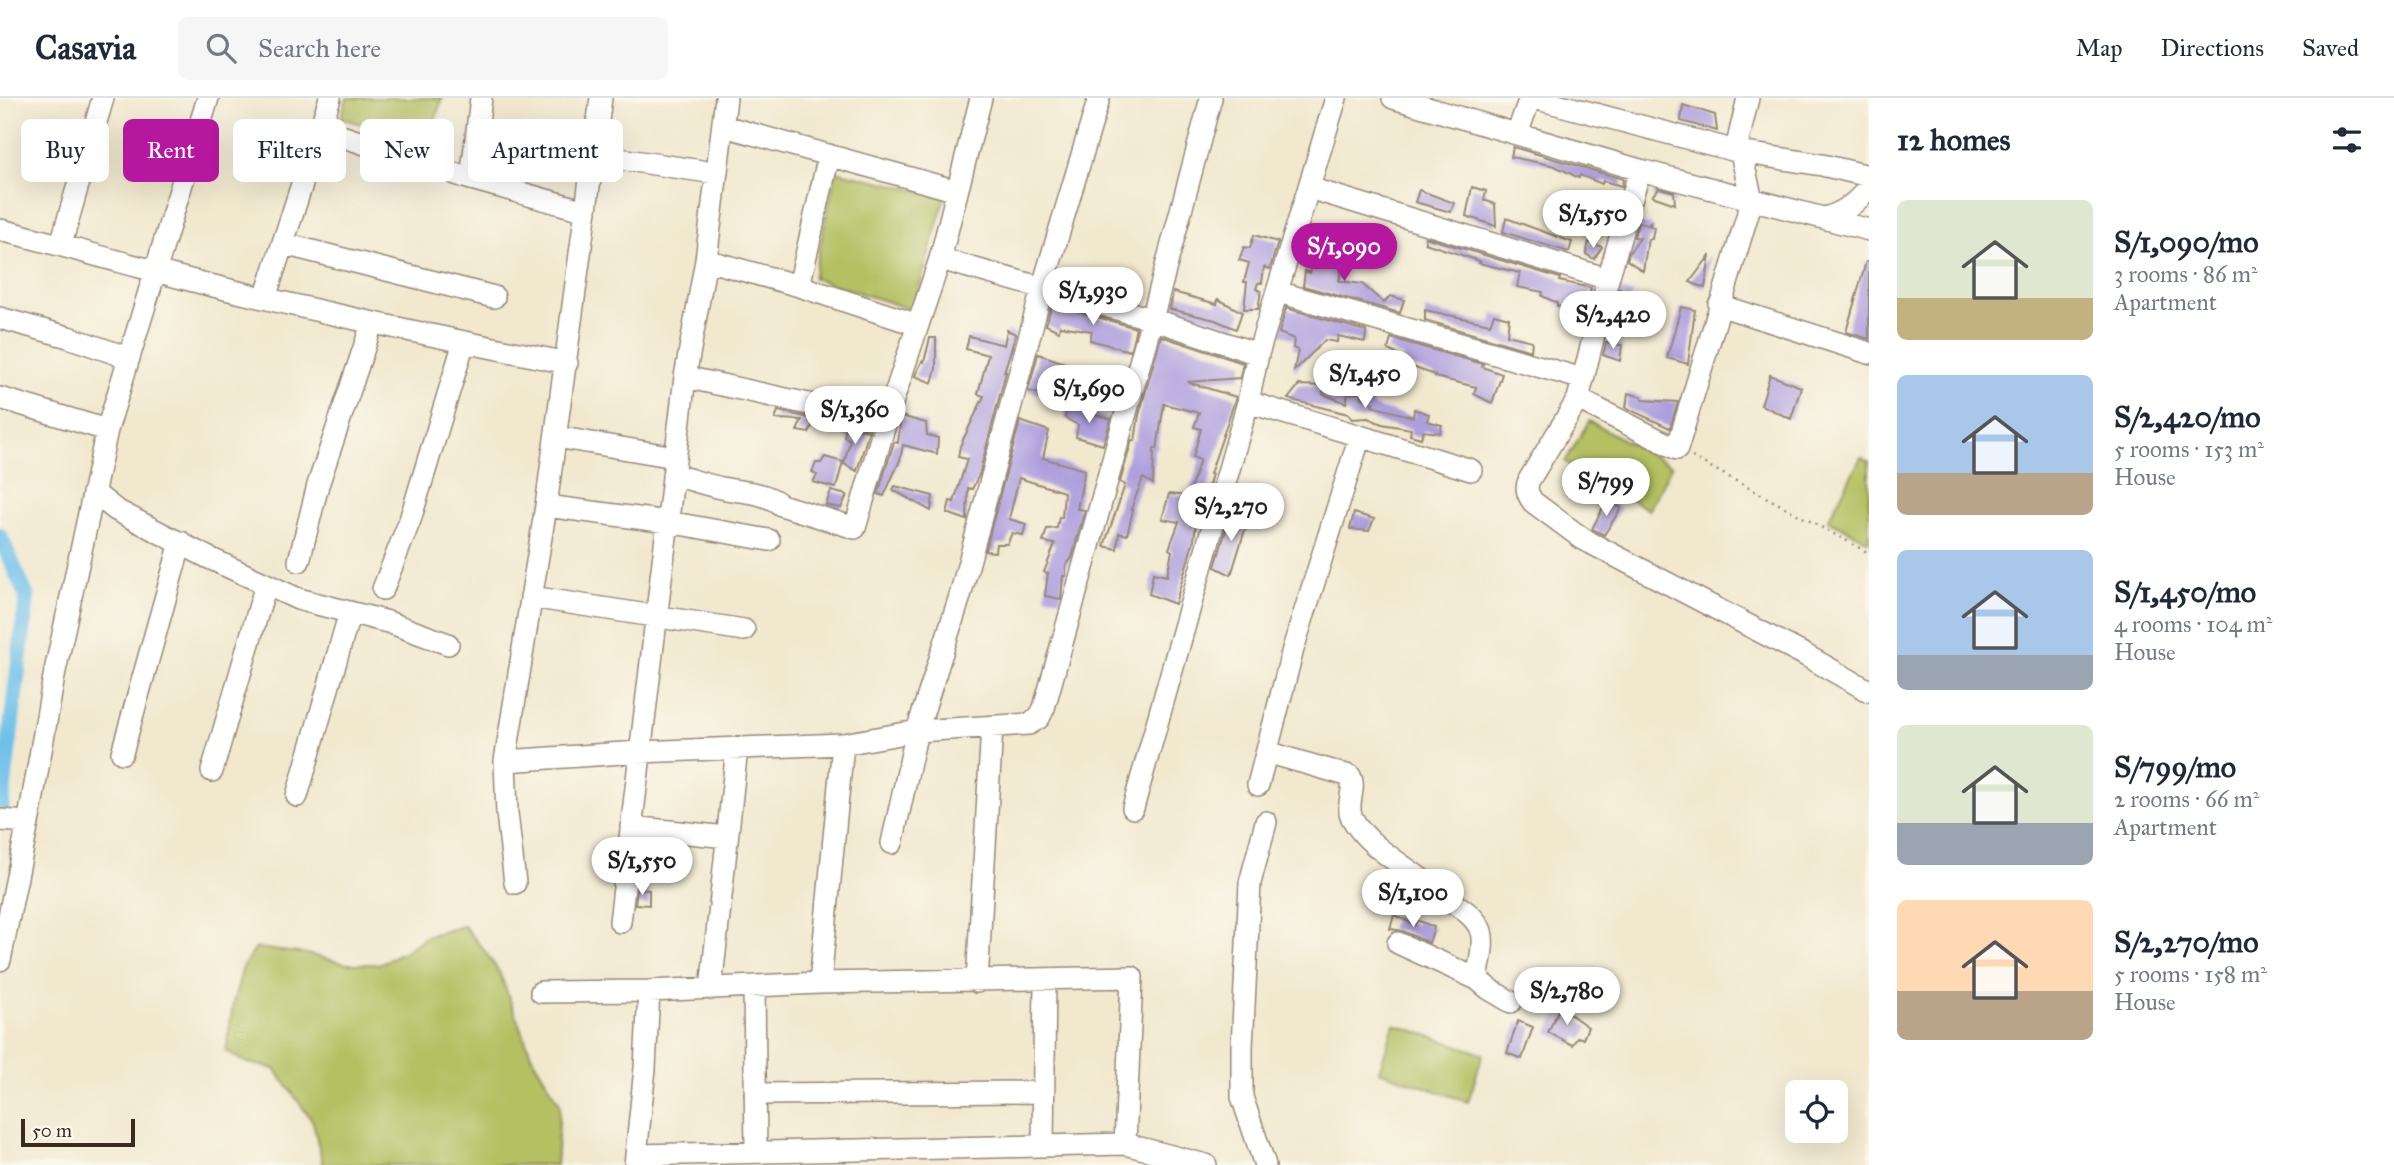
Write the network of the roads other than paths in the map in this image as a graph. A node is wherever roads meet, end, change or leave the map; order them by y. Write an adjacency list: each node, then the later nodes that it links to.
1 (103, 98): 38 (street)
2 (208, 98): 42 (street)
3 (330, 98): 14 (street)
4 (481, 98): 15 (street)
5 (601, 98): 16 (street)
6 (726, 98): 17 (street)
7 (981, 98): 32 (street)
8 (1099, 98): 45 (street)
9 (1211, 98): 51 (street)
10 (1336, 98): 31 (street)
11 (1393, 98): 18 (street)
12 (1532, 98): 18 (street); 20 (street)
13 (1748, 98): 20 (street)
14 (323, 119)
15 (478, 119)
16 (598, 119)
17 (724, 126): 21 (street); 24 (street)
18 (1517, 134): 23 (street)
19 (346, 138): 26 (street)
20 (1740, 152): 25 (street); 33 (street)
21 (829, 155): 32 (street); 44 (street)
22 (623, 159): 24 (street)
23 (1640, 170): 33 (street); 43 (street)
24 (715, 173): 41 (street)
25 (1869, 176)
26 (468, 178)
27 (303, 182): 39 (street)
28 (482, 182): 34 (street)
29 (590, 182): 34 (street)
30 (1869, 186): 35 (street)
31 (1309, 188): 43 (street); 46 (street)
32 (957, 191): 40 (street)
33 (1752, 200): 35 (street); 49 (street)
34 (586, 211): 58 (street)
35 (1824, 218): 37 (street)
36 (0, 230): 38 (street)
37 (1869, 230)
38 (61, 244): 42 (street)
39 (284, 244): 47 (street); 48 (street)
40 (940, 259): 45 (street); 53 (street)
41 (706, 260): 44 (street); 59 (street)
42 (155, 271): 48 (street); 57 (street)
43 (1608, 279): 60 (street)
44 (799, 286): 53 (street)
45 (1042, 289): 51 (street); 84 (street)
46 (1278, 292): 55 (street); 60 (street)
47 (494, 297)
48 (265, 298): 52 (street)
49 (1719, 304): 56 (street); 60 (street)
50 (0, 318): 57 (street)
51 (1152, 319): 55 (street); 83 (street)
52 (372, 324): 54 (street); 74 (street)
53 (918, 325): 63 (street)
54 (464, 342): 58 (street); 76 (street)
55 (1258, 354): 62 (street)
56 (1869, 354)
57 (129, 358): 64 (street)
58 (567, 363): 66 (street)
59 (685, 377): 63 (street); 67 (street)
60 (1580, 389): 82 (street)
61 (0, 398): 64 (street)
62 (1248, 402): 65 (street); 94 (street)
63 (886, 421): 67 (street)
64 (107, 430): 69 (street)
65 (1360, 436): 68 (street); 87 (street)
66 (556, 437): 67 (street); 70 (street)
67 (674, 466): 71 (street)
68 (1471, 470)
69 (93, 492): 73 (street); 96 (street)
70 (546, 506): 71 (street); 77 (street)
71 (668, 522): 72 (street); 79 (street)
72 (769, 540)
73 (181, 542): 75 (street); 89 (street)
74 (299, 561)
75 (266, 584): 78 (street); 91 (street)
76 (383, 589)
77 (531, 597): 79 (street); 90 (street)
78 (349, 612): 81 (street); 93 (street)
79 (656, 616): 80 (street); 88 (street)
80 (744, 630)
81 (448, 644)
82 (1869, 691)
83 (992, 727): 84 (street); 107 (street)
84 (917, 730): 85 (street); 100 (street)
85 (843, 744): 86 (street); 108 (street)
86 (737, 748): 88 (street); 99 (street)
87 (1267, 750): 92 (street); 105 (street)
88 (639, 752): 90 (street); 98 (street)
89 (122, 753)
90 (505, 761): 101 (street)
91 (212, 771)
92 (1258, 785)
93 (297, 796)
94 (1133, 808)
95 (0, 820): 96 (street)
96 (28, 822): 104 (street)
97 (1266, 822): 121 (street)
98 (631, 827): 99 (street); 102 (street)
99 (727, 837): 110 (street)
100 (892, 843)
101 (515, 883)
102 (621, 922)
103 (1398, 943): 105 (street)
104 (0, 960)
105 (1477, 979): 113 (street)
106 (1045, 980): 107 (street); 114 (street); 116 (street)
107 (976, 982): 108 (street)
108 (820, 983): 109 (street)
109 (754, 987): 110 (street); 115 (street)
110 (711, 989): 111 (street)
111 (649, 990): 112 (street); 119 (street)
112 (541, 992)
113 (1511, 1002)
114 (1043, 1092): 115 (street); 117 (street)
115 (755, 1094): 118 (street)
116 (1125, 1143): 117 (street); 120 (street)
117 (1042, 1145): 118 (street)
118 (756, 1152): 119 (street)
119 (636, 1160)
120 (1206, 1165)
121 (1265, 1165)

